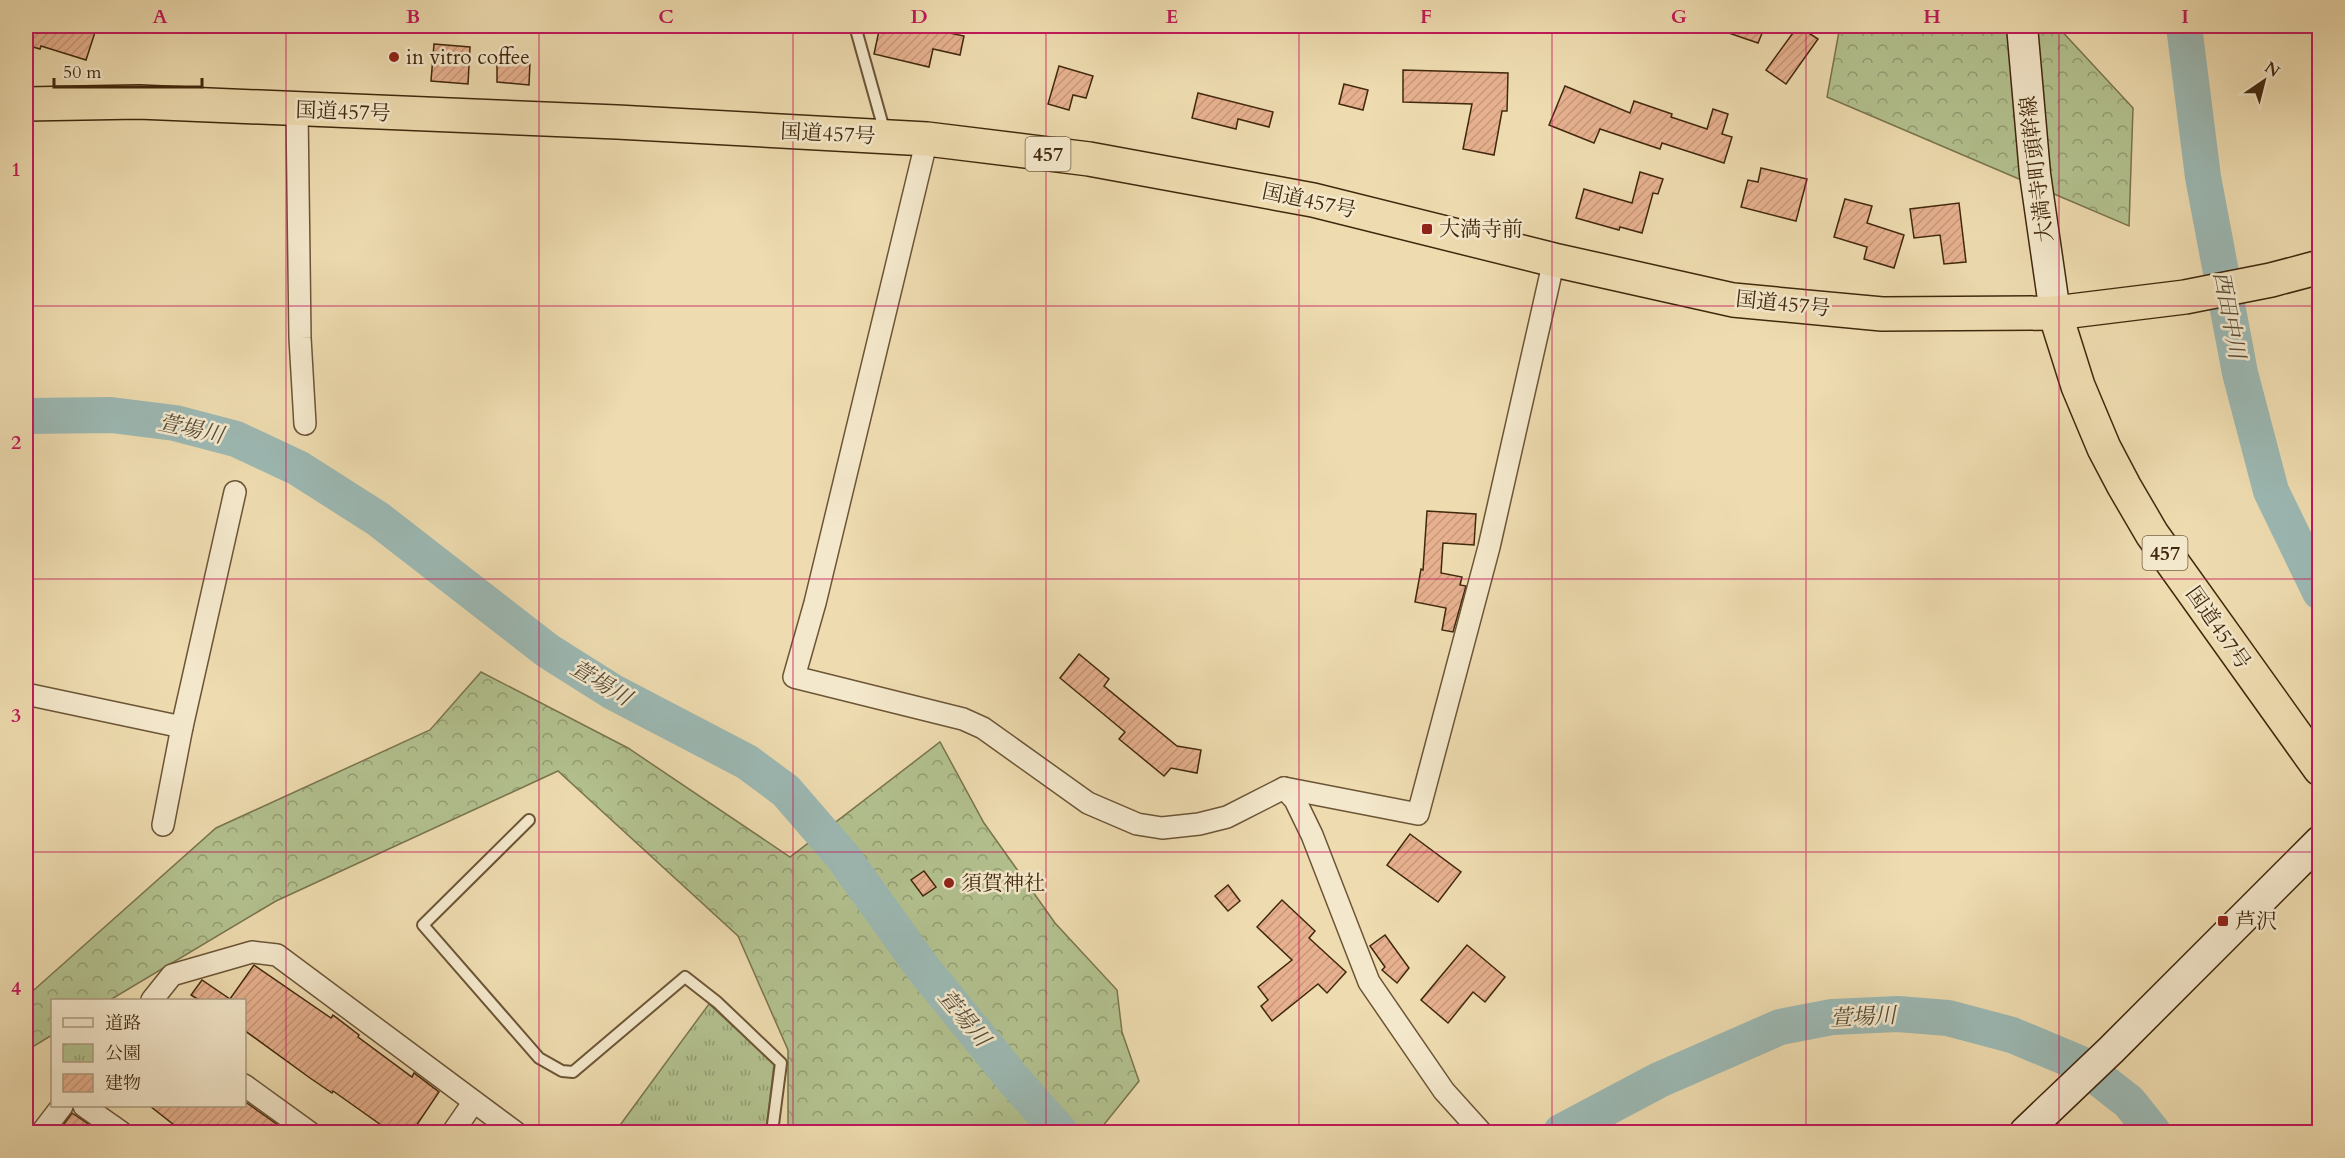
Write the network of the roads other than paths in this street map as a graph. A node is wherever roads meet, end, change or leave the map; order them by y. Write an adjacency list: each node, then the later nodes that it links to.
1 (855, 26): 5 (lane)
2 (2022, 26): 9 (street, 大満寺町頭幹線)
3 (26, 104): 4 (highway, 国道457号 / 457)
4 (297, 111): 5 (highway, 国道457号 / 457); 10 (street)
5 (885, 137): 6 (highway, 国道457号 / 457)
6 (927, 139): 7 (highway, 国道457号 / 457); 15 (street)
7 (1554, 260): 9 (highway, 国道457号 / 457); 15 (street)
8 (2319, 267): 9 (highway, 457)
9 (2055, 313): 14 (highway, 国道457号 / 457)
10 (305, 424)
11 (235, 492): 13 (street)
12 (26, 694): 13 (street)
13 (182, 727): 17 (street)
14 (2319, 769)
15 (1284, 788): 31 (street)
16 (529, 820): 30 (lane)
17 (163, 825)
18 (2319, 841): 24 (street)
19 (153, 999): 21 (street)
20 (246, 1085): 27 (street)
21 (473, 1103): 28 (street); 29 (street)
22 (61, 1107): 25 (street)
23 (85, 1107): 26 (street)
24 (2036, 1123)
25 (42, 1132)
26 (121, 1132)
27 (309, 1132)
28 (453, 1132)
29 (515, 1132)
30 (772, 1132)
31 (1481, 1132)

